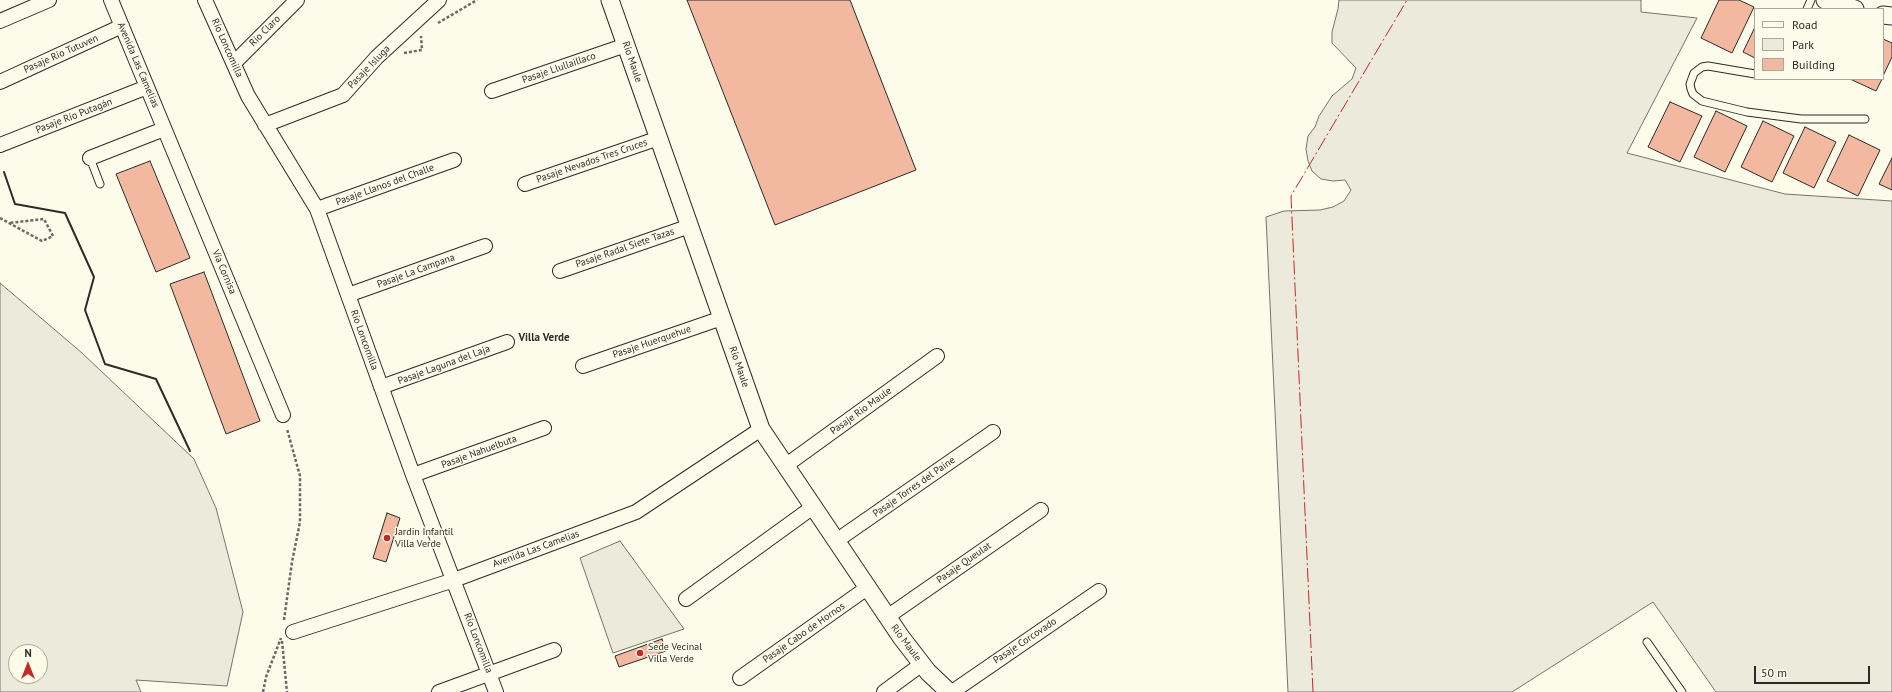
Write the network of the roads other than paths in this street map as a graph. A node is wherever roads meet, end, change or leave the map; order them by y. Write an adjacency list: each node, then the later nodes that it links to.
1 (49, 0): 9 (street)
2 (111, 0): 10 (street, Avenida Las Camelias)
3 (205, 0): 12 (street, Río Loncomilla)
4 (297, 0): 12 (street, Río Claro)
5 (439, 0): 18 (street, Pasaje Isluga)
6 (610, 0): 11 (street, Río Maule)
7 (1825, 0): 8 (street)
8 (1852, 8)
9 (0, 21)
10 (122, 26): 14 (street, Pasaje Río Tutuven); 15 (street, Avenida Las Camelias)
11 (626, 45): 16 (street, Pasaje Llullaillaco); 20 (street, Río Maule)
12 (234, 63): 18 (street, Río Loncomilla)
13 (1754, 74): 17 (lane)
14 (0, 82)
15 (147, 88): 19 (street, Avenida Las Camelias); 21 (street, Pasaje Río Putagán)
16 (492, 91)
17 (1866, 119)
18 (265, 125): 26 (street, Río Loncomilla)
19 (164, 129): 22 (street); 36 (street, Vía Cornisa)
20 (659, 138): 25 (street, Pasaje Nevados Tres Cruces); 27 (street, Río Maule)
21 (0, 145)
22 (90, 158): 24 (lane)
23 (454, 160): 26 (street, Pasaje Llanos del Challe)
24 (100, 184)
25 (525, 184)
26 (317, 209): 30 (street, Río Loncomilla)
27 (690, 226): 29 (street, Pasaje Radal Siete Tazas); 31 (street, Río Maule)
28 (485, 246): 30 (street, Pasaje La Campana)
29 (560, 271)
30 (348, 295): 35 (street, Río Loncomilla)
31 (722, 318): 34 (street, Pasaje Huerquehue); 38 (street, Río Maule)
32 (507, 342): 35 (street, Pasaje Laguna del Laja)
33 (937, 356): 40 (street, Pasaje Río Maule)
34 (583, 366)
35 (381, 387): 41 (street, Río Loncomilla)
36 (283, 415)
37 (544, 428): 41 (street, Pasaje Nahuelbuta)
38 (761, 429): 40 (street, Río Maule); 45 (street, Avenida Las Camelias)
39 (993, 432): 44 (street, Pasaje Torres del Paine)
40 (785, 466): 42 (street, Río Maule)
41 (413, 475): 45 (street, Río Loncomilla)
42 (813, 507): 44 (street, Río Maule); 48 (street)
43 (1041, 510): 49 (street, Pasaje Queulat)
44 (836, 541): 46 (street, Río Maule)
45 (454, 580): 50 (street, Avenida Las Camelias); 54 (street, Río Loncomilla)
46 (867, 588): 49 (street, Río Maule); 55 (street, Pasaje Cabo de Hornos)
47 (1099, 591): 59 (street, Pasaje Corcovado)
48 (686, 599)
49 (887, 617): 53 (street, Río Maule)
50 (286, 630)
51 (1647, 642): 60 (lane)
52 (554, 650): 54 (street)
53 (922, 664): 58 (street); 59 (street, Río Maule)
54 (489, 674): 56 (street); 57 (street, Río Loncomilla)
55 (740, 678)
56 (439, 692)
57 (496, 692)
58 (884, 692)
59 (950, 692)
60 (1682, 692)

